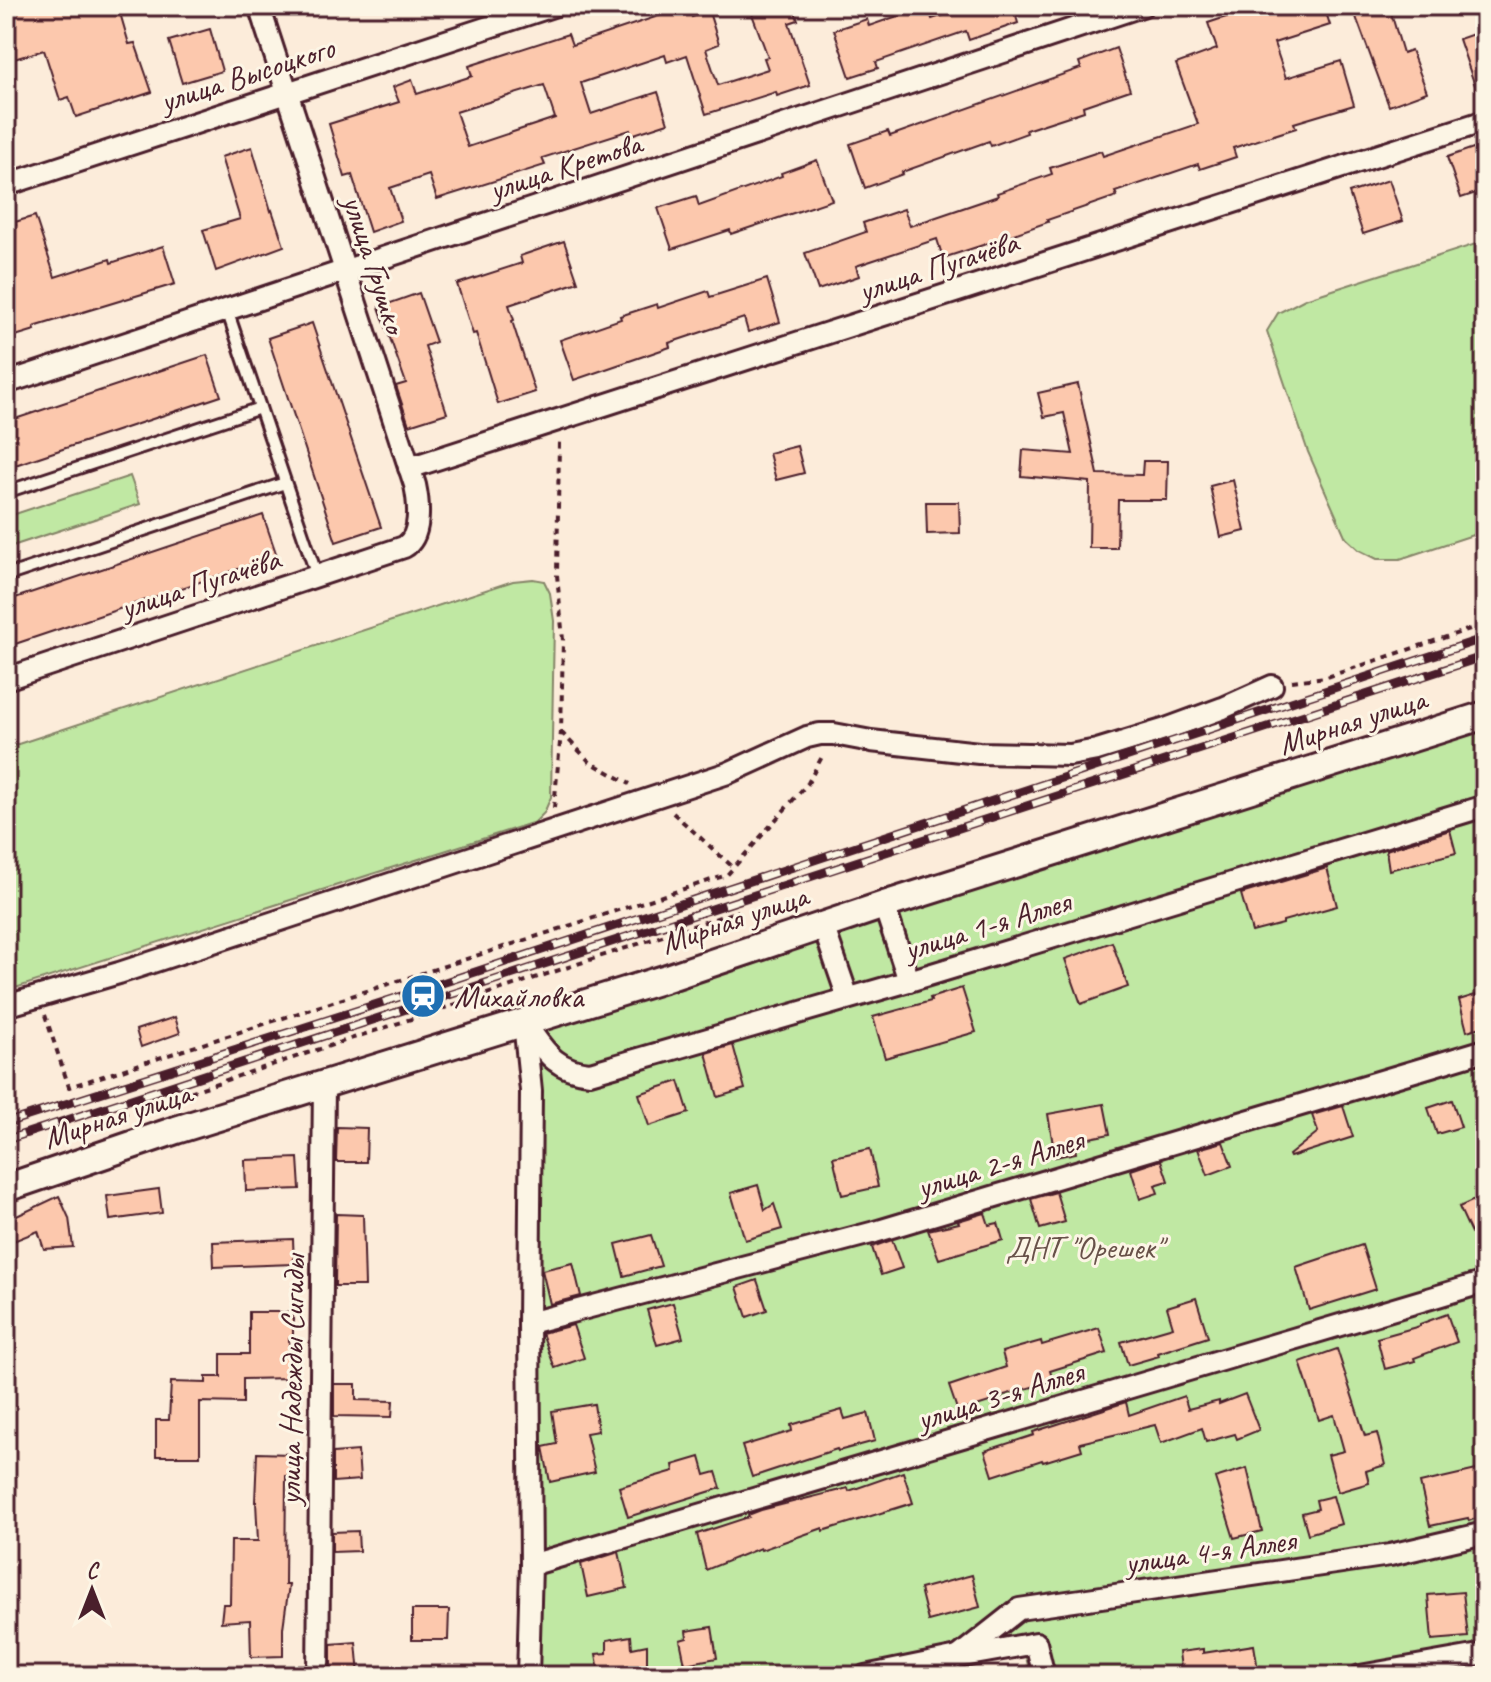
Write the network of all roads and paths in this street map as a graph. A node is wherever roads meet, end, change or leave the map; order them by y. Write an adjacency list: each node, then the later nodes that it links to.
1 (259, 6): 4 (street, улица Грушко)
2 (553, 6): 4 (street, улица Высоцкого)
3 (1142, 6): 7 (street, улица Кретова)
4 (287, 92): 6 (street, улица Высоцкого); 7 (street, улица Грушко)
5 (1485, 121): 11 (street, улица Пугачёва)
6 (6, 185)
7 (345, 271): 8 (street, улица Кретова); 12 (street, улица Грушко)
8 (227, 310): 9 (street, улица Кретова); 10 (lane)
9 (6, 383)
10 (260, 408): 13 (lane); 14 (lane)
11 (560, 419): 12 (street, улица Пугачёва); 22 (path)
12 (409, 468): 15 (street, улица Грушко)
13 (285, 483): 16 (lane); 17 (lane)
14 (6, 492)
15 (412, 542): 17 (street, улица Пугачёва)
16 (6, 576)
17 (317, 576): 19 (street, улица Пугачёва)
18 (1485, 624): 20 (path)
19 (6, 679)
20 (1272, 686): 23 (street)
21 (1485, 715): 28 (street, Мирная улица)
22 (561, 732): 24 (path); 26 (path)
23 (834, 734): 24 (street); 27 (path)
24 (655, 796): 26 (street); 27 (path)
25 (1485, 806): 31 (street, улица 1-я Аллея)
26 (550, 830): 32 (street)
27 (734, 868): 32 (path)
28 (884, 905): 30 (street, Мирная улица); 31 (street)
29 (738, 911): 38 (path)
30 (823, 925): 33 (street); 35 (street, Мирная улица)
31 (909, 981): 33 (street, улица 1-я Аллея)
32 (39, 996): 34 (street)
33 (848, 998): 35 (street, улица 1-я Аллея)
34 (6, 1006)
35 (524, 1022): 37 (street, Мирная улица); 41 (street)
36 (1485, 1050): 41 (street, улица 2-я Аллея)
37 (324, 1084): 39 (street, Мирная улица); 46 (street, улица Надежды Сигиды)
38 (99, 1122)
39 (6, 1188)
40 (1485, 1282): 43 (street, улица 3-я Аллея)
41 (529, 1323): 43 (street)
42 (1485, 1533): 45 (street, улица 4-я Аллея)
43 (531, 1565): 47 (street)
44 (1485, 1654): 50 (street)
45 (958, 1657): 48 (street); 49 (street)
46 (318, 1676)
47 (528, 1676)
48 (865, 1676)
49 (1044, 1676)
50 (1360, 1676)

